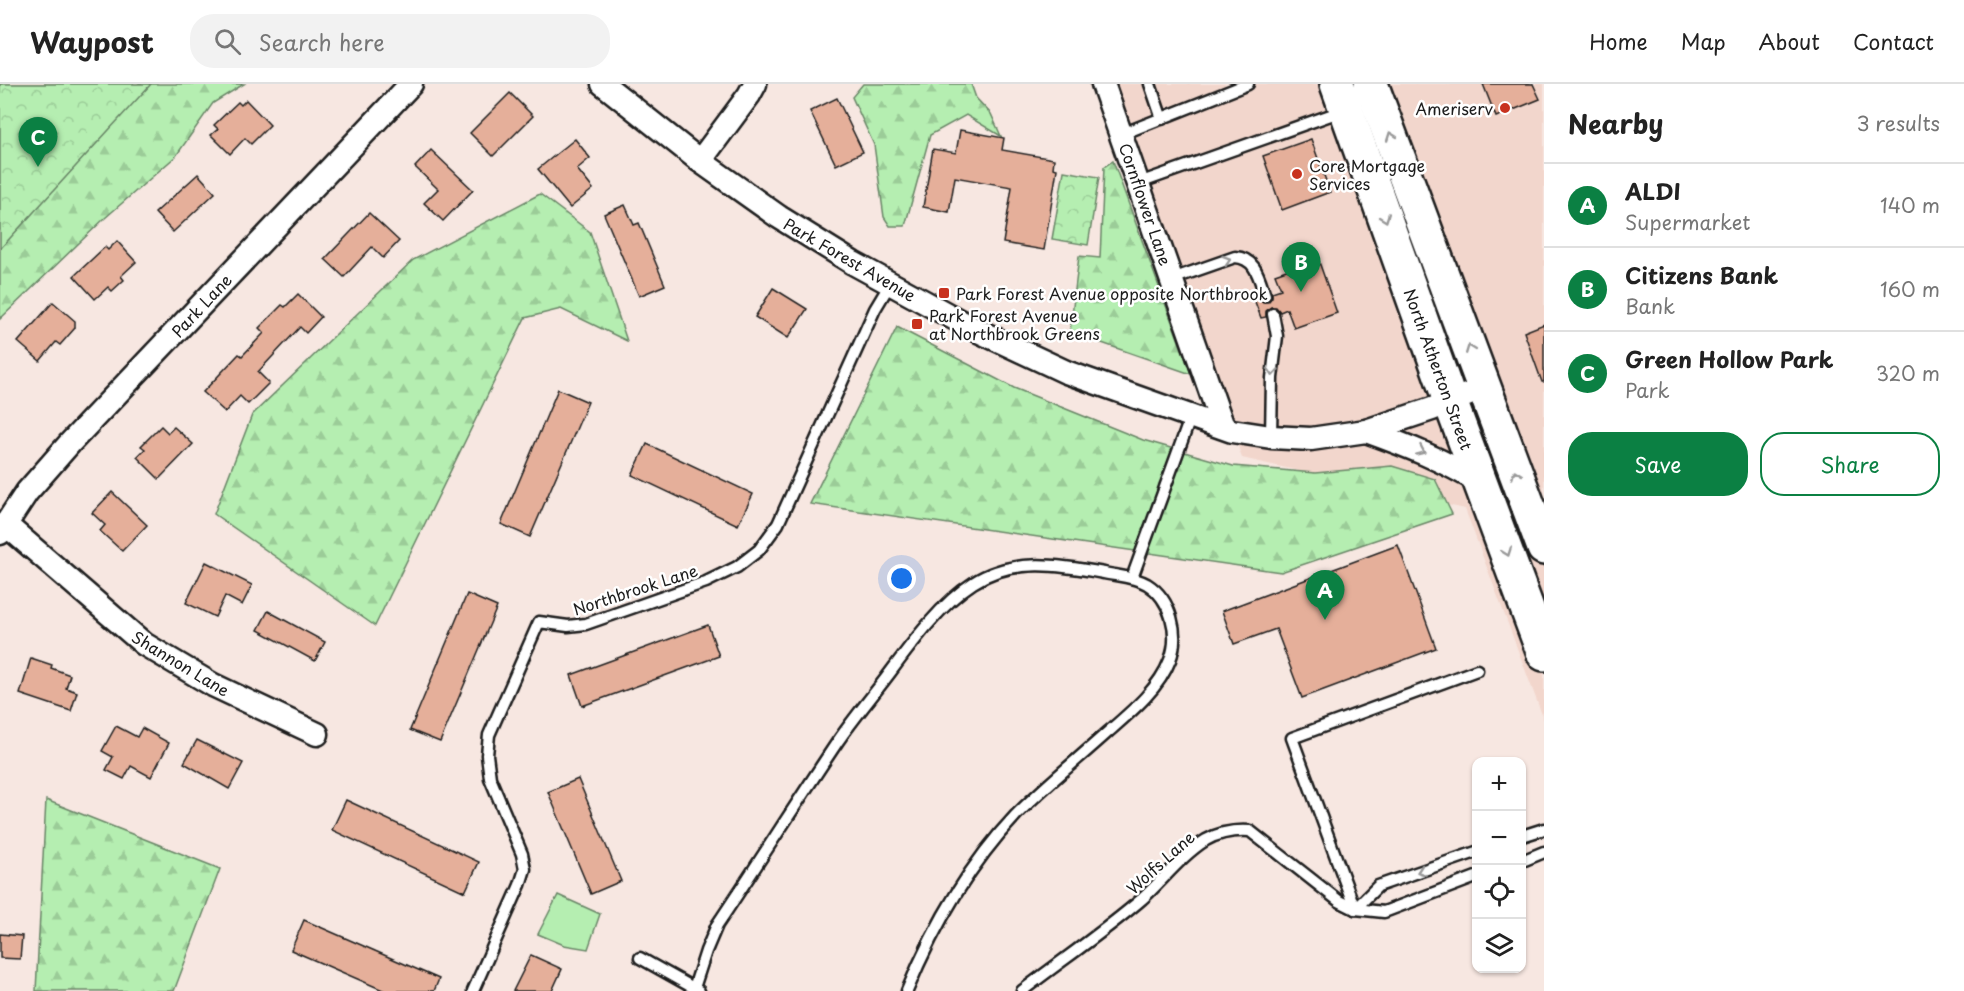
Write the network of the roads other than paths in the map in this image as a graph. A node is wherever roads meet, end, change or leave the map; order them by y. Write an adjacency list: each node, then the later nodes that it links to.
1 (411, 84): 24 (street, Park Lane)
2 (603, 84): 11 (street, Park Forest Avenue)
3 (755, 84): 11 (street)
4 (1103, 84): 10 (street, Cornflower Lane)
5 (1150, 84): 9 (lane)
6 (1248, 84): 9 (lane)
7 (1371, 84): 17 (main road, one-way to 7)
8 (1341, 97): 12 (lane); 18 (main road, North Atherton Street, one-way to 18)
9 (1162, 119): 10 (lane)
10 (1122, 134): 12 (street, Cornflower Lane)
11 (700, 161): 14 (street, Park Forest Avenue)
12 (1139, 183): 13 (street, Cornflower Lane)
13 (1172, 279): 15 (lane, one-way to 15); 20 (street, Cornflower Lane)
14 (890, 284): 19 (street, Park Forest Avenue); 39 (lane, Northbrook Lane)
15 (1265, 295)
16 (1273, 314): 22 (lane, one-way to 22)
17 (1484, 388): 18 (street, Park Forest Avenue); 25 (main road, one-way to 17)
18 (1450, 401): 21 (street, Park Forest Avenue); 23 (main road, North Atherton Street)
19 (1191, 416): 20 (street, Park Forest Avenue); 26 (lane)
20 (1223, 427): 22 (street, Park Forest Avenue)
21 (1366, 431): 22 (street, Park Forest Avenue); 23 (street, Park Forest Avenue, one-way to 23)
22 (1272, 437)
23 (1481, 483): 27 (main road, North Atherton Street, one-way to 27)
24 (3, 528): 29 (street, Shannon Lane)
25 (1544, 548)
26 (1132, 578): 38 (lane); 40 (lane)
27 (1544, 654)
28 (1477, 670): 36 (lane)
29 (317, 734)
30 (1544, 829): 31 (lane)
31 (1526, 834)
32 (1544, 852): 34 (lane)
33 (1472, 853): 36 (lane, one-way to 36)
34 (1526, 859)
35 (1472, 879): 36 (lane, Wolfs Lane)
36 (1355, 909): 41 (lane, Wolfs Lane)
37 (640, 958): 38 (lane)
38 (696, 990)
39 (473, 991)
40 (907, 991)
41 (1022, 991)

